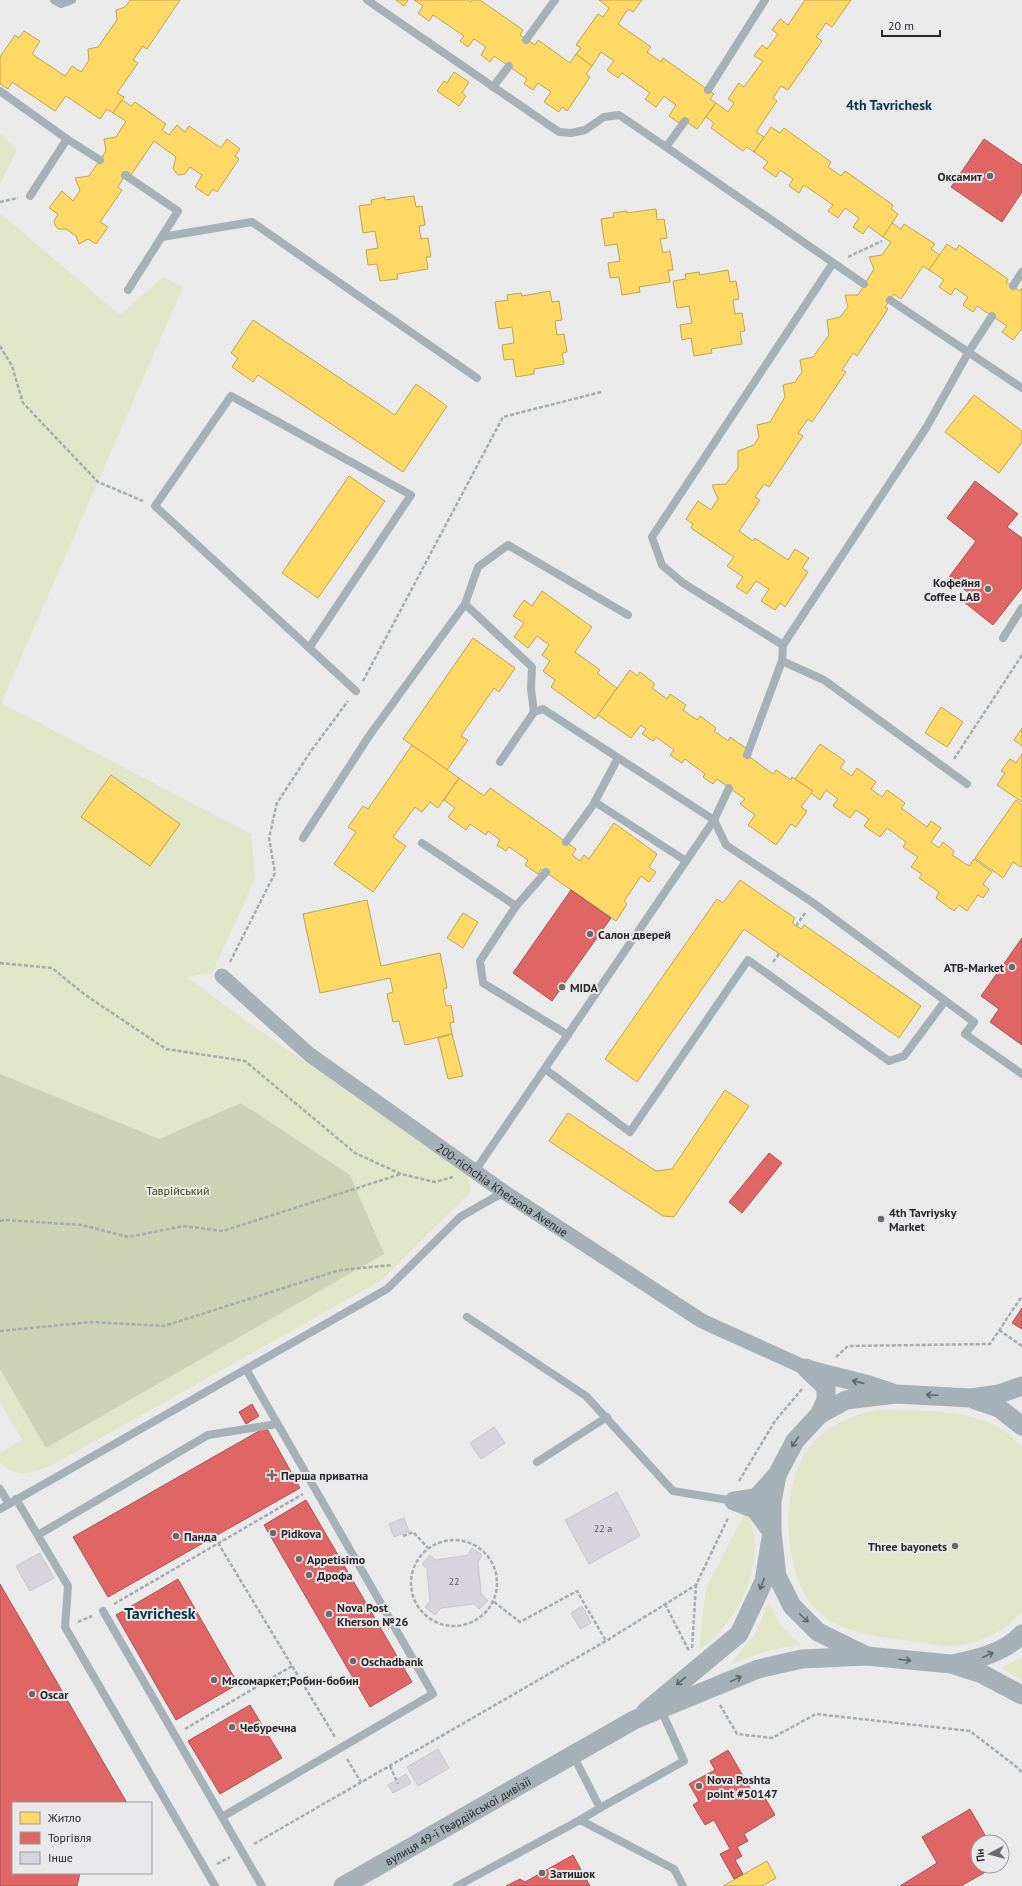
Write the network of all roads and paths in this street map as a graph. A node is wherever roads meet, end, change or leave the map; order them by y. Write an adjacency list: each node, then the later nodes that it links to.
1 (54, 0): 2 (lane)
2 (72, 0)
3 (367, 0): 8 (lane)
4 (555, 0): 6 (lane)
5 (765, 0): 9 (lane)
6 (526, 40)
7 (509, 66): 8 (lane)
8 (493, 87): 13 (lane)
9 (708, 90)
10 (0, 91): 12 (lane)
11 (685, 120): 13 (lane)
12 (67, 139): 14 (lane); 16 (lane)
13 (666, 147): 19 (lane)
14 (100, 160)
15 (125, 175): 17 (lane)
16 (30, 196)
17 (162, 237): 23 (lane); 28 (lane)
18 (882, 241): 19 (path)
19 (833, 263): 21 (lane); 36 (lane)
20 (1022, 272): 22 (lane)
21 (864, 284)
22 (1013, 286)
23 (128, 290)
24 (890, 300): 27 (lane)
25 (992, 316): 27 (lane)
26 (0, 346): 31 (path)
27 (968, 353): 29 (lane); 36 (lane)
28 (477, 378)
29 (1022, 388)
30 (601, 392): 40 (path)
31 (155, 506): 37 (lane); 37 (lane)
32 (465, 604): 34 (lane); 41 (lane); 50 (lane)
33 (1022, 608): 35 (lane)
34 (628, 615)
35 (1003, 638)
36 (783, 646): 39 (lane)
37 (309, 648): 40 (lane)
38 (1022, 655): 45 (path)
39 (782, 662): 42 (lane); 45 (lane)
40 (356, 691): 57 (path)
41 (534, 712): 43 (lane); 44 (lane)
42 (747, 755)
43 (618, 758): 48 (lane); 49 (lane)
44 (500, 762)
45 (947, 769): 46 (lane)
46 (967, 784)
47 (729, 788): 49 (lane)
48 (595, 802): 51 (lane); 53 (lane)
49 (714, 820): 53 (lane); 58 (lane)
50 (303, 838)
51 (566, 842)
52 (422, 843): 55 (lane)
53 (686, 862): 59 (lane)
54 (546, 872): 55 (lane)
55 (516, 906): 59 (lane)
56 (0, 963): 63 (path)
57 (222, 976): 62 (street, 200-richchia Khersona Avenue)
58 (945, 1001): 60 (lane); 61 (lane)
59 (568, 1035): 60 (lane)
60 (545, 1069): 62 (lane)
61 (1022, 1074)
62 (475, 1172): 63 (path); 64 (street, 200-richchia Khersona Avenue)
63 (401, 1174): 65 (path)
64 (504, 1192): 66 (lane); 73 (street, 200-richchia Khersona Avenue)
65 (0, 1222)
66 (414, 1263): 70 (path); 74 (lane)
67 (1022, 1296): 69 (path)
68 (467, 1317): 79 (lane)
69 (999, 1330): 71 (path); 72 (path)
70 (0, 1331)
71 (848, 1346)
72 (1022, 1346)
73 (806, 1368): 76 (street, one-way to 73); 78 (street)
74 (246, 1370): 80 (lane); 86 (lane)
75 (1022, 1386): 77 (street)
76 (896, 1394): 77 (street, one-way to 76); 78 (street)
77 (971, 1398): 81 (street)
78 (819, 1415): 83 (street, one-way to 83)
79 (607, 1417): 82 (lane); 87 (lane)
80 (277, 1424): 84 (lane); 91 (lane)
81 (1022, 1426)
82 (537, 1462)
83 (777, 1475): 87 (street); 90 (street)
84 (314, 1488): 93 (path); 110 (lane)
85 (0, 1489): 88 (lane)
86 (16, 1499): 88 (lane); 91 (lane)
87 (734, 1501): 90 (street)
88 (9, 1504): 89 (lane)
89 (0, 1509)
90 (772, 1532): 101 (street, one-way to 101); 107 (street, one-way to 107)
91 (38, 1534): 99 (lane)
92 (403, 1536): 94 (path)
93 (218, 1543): 98 (path); 103 (path)
94 (428, 1548): 96 (path); 96 (path)
95 (696, 1585): 97 (path)
96 (494, 1602): 112 (path)
97 (665, 1604)
98 (103, 1611): 99 (path); 109 (lane)
99 (65, 1628): 120 (lane)
100 (1022, 1634): 102 (street, one-way to 100)
101 (866, 1656): 102 (street, one-way to 102); 106 (street, one-way to 101)
102 (950, 1664): 104 (street)
103 (292, 1666): 108 (path); 109 (path)
104 (1022, 1695)
105 (720, 1706): 113 (path)
106 (661, 1710): 107 (street); 116 (lane)
107 (634, 1720): 111 (street, вулиця 49-ї Гвардійської дивізії)
108 (330, 1730)
109 (175, 1735): 117 (lane)
110 (341, 1748): 114 (path); 117 (lane)
111 (573, 1755): 116 (lane); 123 (street, вулиця 49-ї Гвардійської дивізії)
112 (390, 1766): 114 (path); 115 (path)
113 (1022, 1773)
114 (361, 1782): 119 (path)
115 (398, 1784)
116 (600, 1808): 118 (lane)
117 (222, 1817): 119 (lane)
118 (580, 1820): 124 (lane); 125 (lane)
119 (242, 1851): 120 (path); 122 (lane)
120 (206, 1870): 121 (lane)
121 (215, 1886)
122 (262, 1886)
123 (343, 1886)
124 (457, 1886)
125 (683, 1886)

